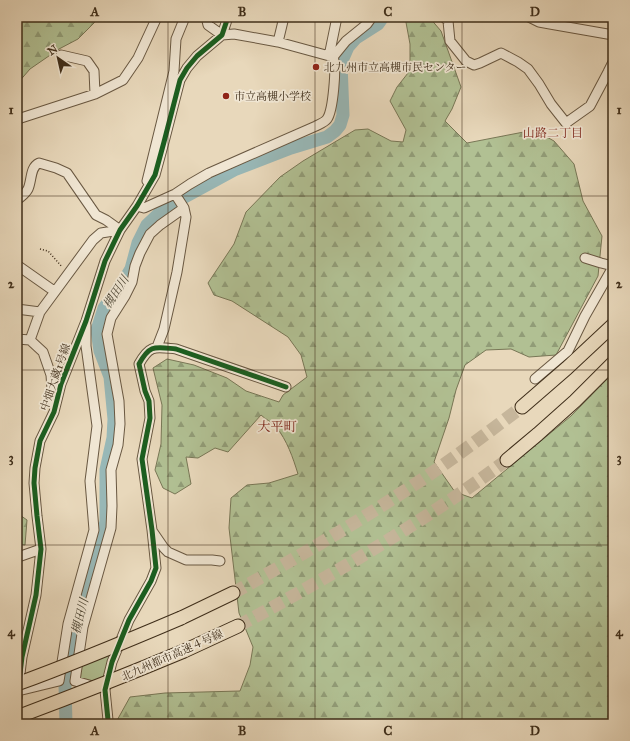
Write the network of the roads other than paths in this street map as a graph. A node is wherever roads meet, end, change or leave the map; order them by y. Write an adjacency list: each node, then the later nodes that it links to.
1 (157, 17): 18 (street)
2 (190, 17): 11 (street)
3 (206, 17): 13 (street)
4 (228, 17): 13 (street)
5 (284, 17): 14 (street)
6 (337, 17): 16 (street)
7 (372, 17): 16 (street)
8 (444, 17): 17 (street)
9 (529, 17): 10 (street)
10 (538, 19): 12 (street)
11 (183, 21): 21 (street)
12 (613, 34)
13 (222, 35): 14 (street); 21 (street, 中畑大蔵1号線)
14 (278, 42): 16 (street)
15 (61, 55): 18 (street)
16 (331, 56): 20 (street)
17 (613, 62)
18 (95, 94): 19 (street)
19 (17, 120)
20 (175, 194): 23 (street); 24 (street)
21 (143, 196): 23 (street, 中畑大蔵1号線)
22 (17, 200): 25 (street)
23 (138, 206): 25 (street, 中畑大蔵1号線)
24 (183, 207): 36 (street); 50 (street)
25 (120, 230): 29 (street); 32 (street, 中畑大蔵1号線)
26 (584, 258): 28 (street)
27 (17, 265): 29 (street)
28 (613, 266): 38 (street)
29 (54, 291): 31 (street)
30 (17, 309): 31 (street)
31 (40, 312): 35 (street)
32 (86, 321): 41 (street, 中畑大蔵1号線); 49 (street)
33 (613, 325): 40 (highway)
34 (17, 339): 35 (street)
35 (30, 340): 41 (street)
36 (157, 347): 39 (street); 43 (street)
37 (613, 363): 42 (highway)
38 (535, 379)
39 (286, 387)
40 (522, 408)
41 (54, 412): 44 (street, 中畑大蔵1号線)
42 (507, 460)
43 (152, 530): 46 (street); 51 (street)
44 (41, 549): 45 (street); 52 (street, 中畑大蔵1号線)
45 (17, 556)
46 (220, 561)
47 (233, 593): 52 (highway, bridge)
48 (238, 626): 53 (highway, 北九州都市高速４号線, bridge)
49 (59, 681): 50 (street); 52 (street)
50 (75, 681): 51 (street)
51 (105, 690): 54 (street)
52 (17, 691)
53 (17, 716)
54 (105, 724)

